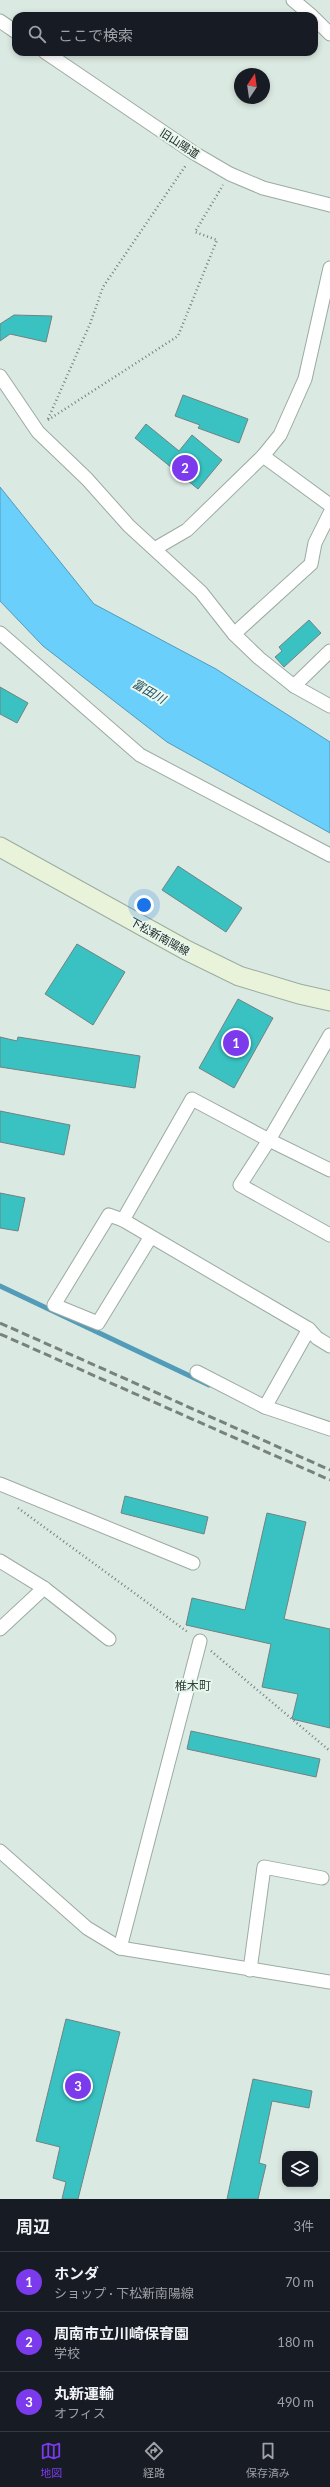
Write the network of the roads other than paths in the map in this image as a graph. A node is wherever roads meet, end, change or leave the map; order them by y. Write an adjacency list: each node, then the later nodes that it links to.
1 (293, 0): 2 (street)
2 (307, 12)
3 (0, 21): 5 (street)
4 (318, 22): 6 (street)
5 (12, 29)
6 (330, 34)
7 (51, 56): 8 (street, 旧山陽道)
8 (330, 204)
9 (330, 268): 11 (street)
10 (0, 376): 14 (street)
11 (263, 456): 12 (street); 14 (street)
12 (330, 505)
13 (330, 513): 16 (street)
14 (156, 548): 16 (street)
15 (0, 633): 21 (street)
16 (234, 634): 18 (street)
17 (330, 651): 18 (street)
18 (294, 686): 19 (street)
19 (330, 706)
20 (0, 847): 22 (main road, 下松新南陽線)
21 (330, 855)
22 (330, 1001)
23 (330, 1035): 24 (street)
24 (269, 1140): 25 (street); 26 (street); 27 (street)
25 (330, 1170)
26 (123, 1220): 28 (street); 28 (street)
27 (330, 1235)
28 (150, 1238): 29 (street)
29 (309, 1329): 30 (street); 32 (street)
30 (330, 1346)
31 (197, 1372): 32 (street)
32 (266, 1407): 33 (street)
33 (330, 1429)
34 (0, 1484): 36 (street)
35 (0, 1560): 37 (street)
36 (193, 1563)
37 (44, 1588): 38 (street); 39 (street)
38 (0, 1628)
39 (109, 1639)
40 (200, 1641): 43 (street)
41 (0, 1851): 43 (street)
42 (322, 1878): 44 (street)
43 (120, 1948): 44 (street)
44 (250, 1970): 45 (street)
45 (330, 1982)

